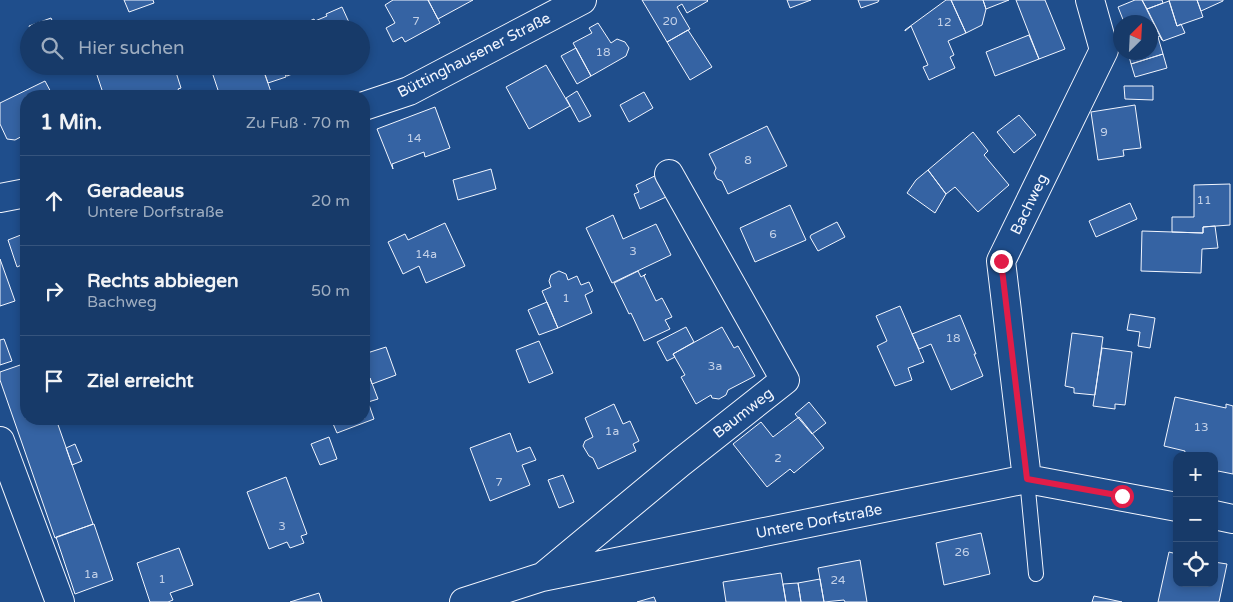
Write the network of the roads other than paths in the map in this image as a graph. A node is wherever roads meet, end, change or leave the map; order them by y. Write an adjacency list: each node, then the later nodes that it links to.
1 (582, 0): 3 (street, Büttinghausener Straße)
2 (1090, 0): 8 (street, Bachweg)
3 (370, 104)
4 (669, 174): 13 (street, Baumweg)
5 (20, 194): 6 (street)
6 (0, 198)
7 (0, 441): 14 (street)
8 (1027, 479): 9 (street, Untere Dorfstraße); 12 (lane); 13 (street, Untere Dorfstraße)
9 (1173, 506)
10 (1218, 516): 11 (street)
11 (1233, 519)
12 (1036, 574)
13 (542, 577): 15 (street, Untere Dorfstraße)
14 (60, 602)
15 (464, 602)

